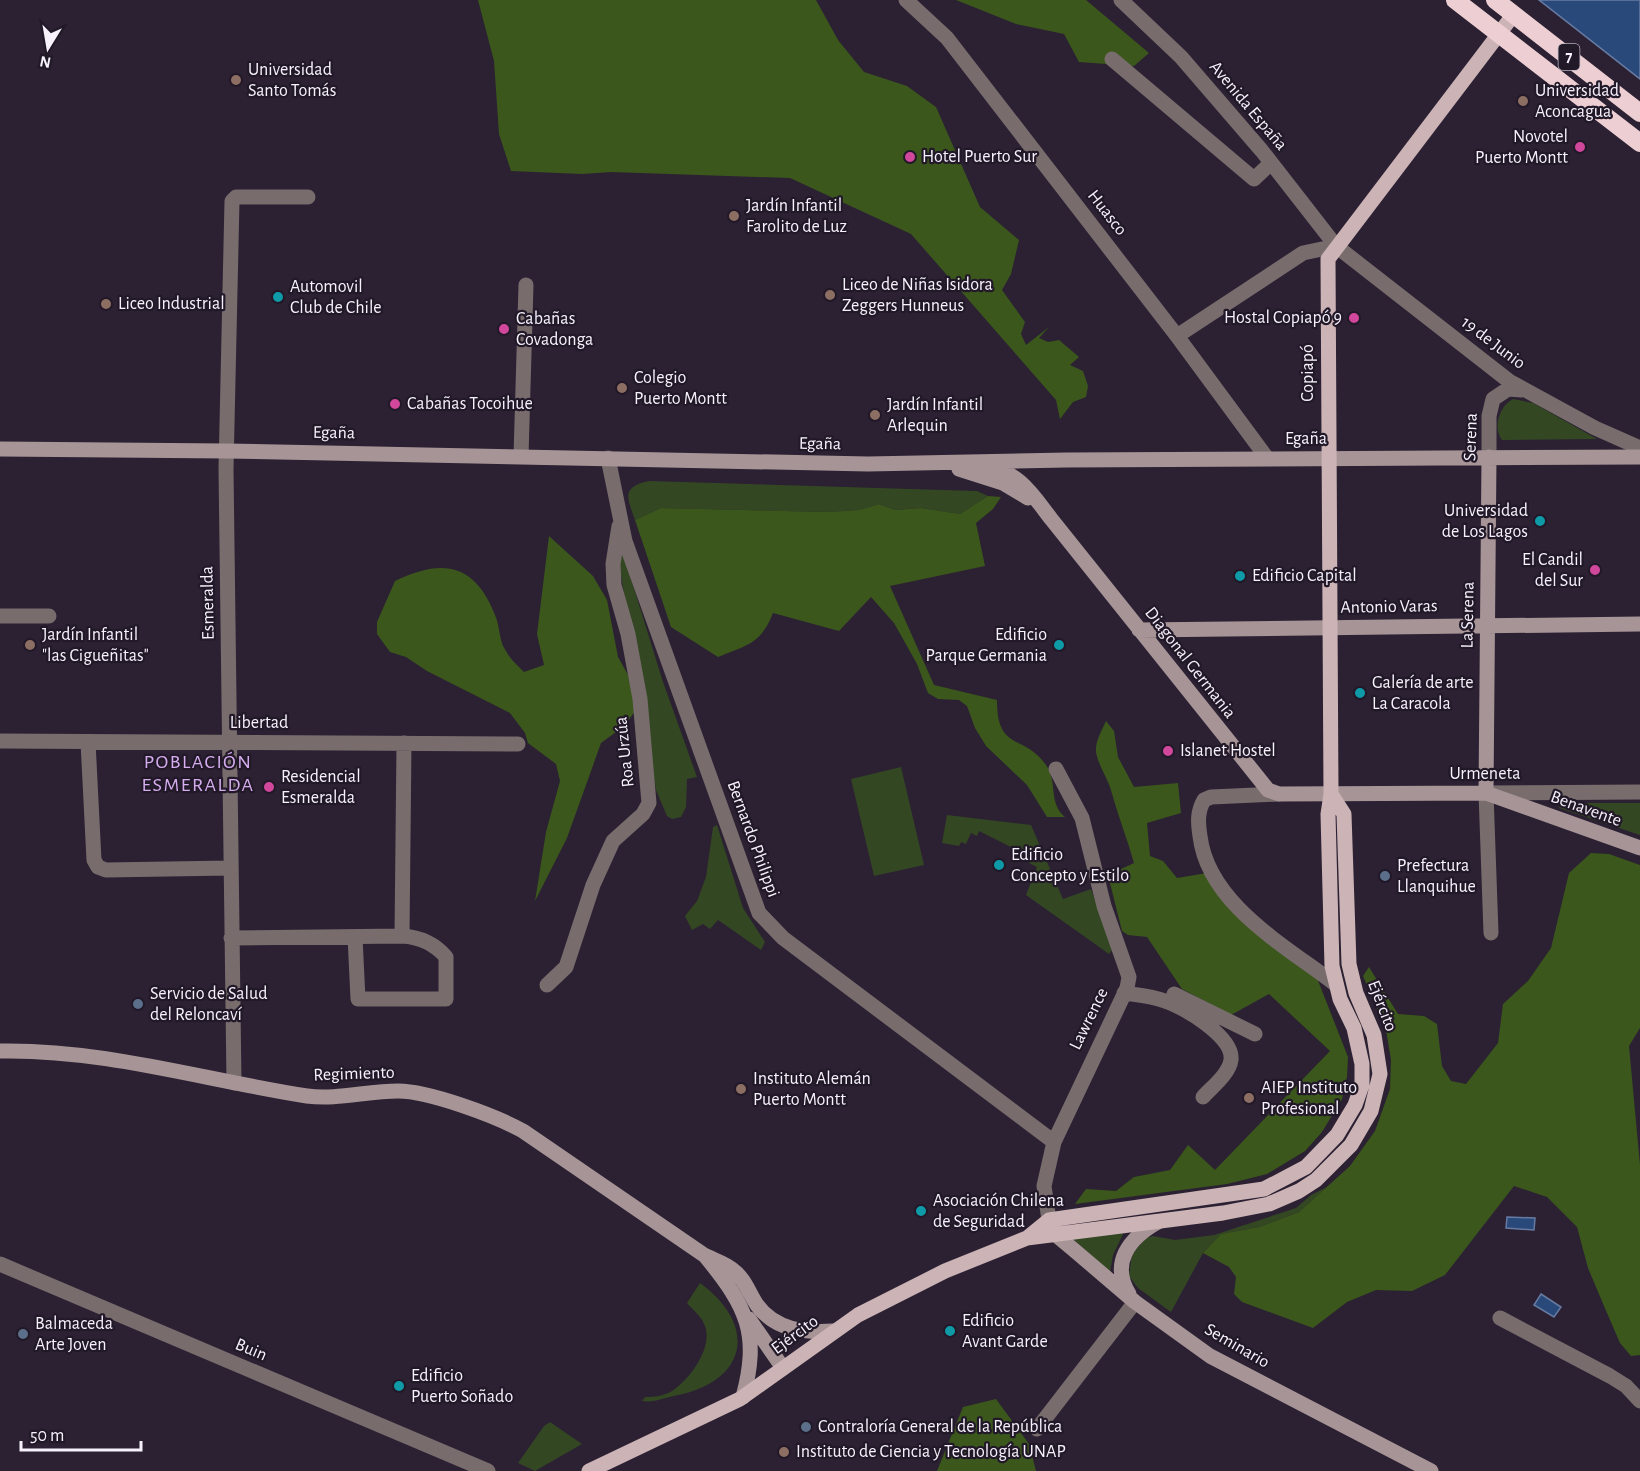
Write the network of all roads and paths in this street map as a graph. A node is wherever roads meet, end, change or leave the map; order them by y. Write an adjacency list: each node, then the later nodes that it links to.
1 (906, 0): 14 (street, Huasco)
2 (1120, 0): 10 (street, Avenida España)
3 (1455, 0): 6 (highway, 7)
4 (1495, 0): 5 (highway, 7)
5 (1514, 14): 6 (main road, Copiapó); 8 (highway, 7)
6 (1499, 33): 9 (highway, 7); 12 (main road, Copiapó)
7 (1112, 59): 10 (street)
8 (1640, 113)
9 (1640, 143)
10 (1271, 163): 12 (street, Avenida España)
11 (308, 197): 18 (street, Esmeralda)
12 (1336, 246): 14 (street); 15 (street, 19 de Junio); 24 (main road, Copiapó)
13 (526, 285): 19 (street)
14 (1177, 336): 23 (street, Huasco)
15 (1525, 391): 16 (street, 19 de Junio); 20 (street, Serena)
16 (1640, 448)
17 (0, 449): 18 (main road, Egaña)
18 (226, 451): 19 (main road, Egaña); 40 (street, Esmeralda)
19 (521, 456): 22 (main road, Egaña)
20 (1489, 457): 21 (main road, Egaña); 24 (main road, Egaña); 28 (main road, Serena)
21 (1640, 457)
22 (608, 458): 27 (main road, Egaña); 31 (street, Bernardo Philippi)
23 (1267, 458): 24 (main road, Egaña); 25 (main road, Egaña)
24 (1328, 458): 36 (main road, Copiapó)
25 (1066, 460): 26 (main road, Egaña); 29 (main road)
26 (971, 463): 27 (main road, Egaña); 29 (main road, Diagonal Germania)
27 (936, 464): 30 (main road, Diagonal Germania)
28 (1490, 477): 35 (main road, La Serena)
29 (1032, 491): 30 (main road, Diagonal Germania)
30 (1044, 509): 37 (main road, Diagonal Germania)
31 (620, 523): 55 (street, Roa Urzúa); 61 (street, Bernardo Philippi)
32 (0, 616): 33 (street)
33 (49, 616)
34 (1640, 624): 35 (main road, Antonio Varas)
35 (1488, 626): 36 (main road, Antonio Varas); 45 (main road, La Serena)
36 (1329, 627): 37 (main road, Antonio Varas); 47 (main road, Copiapó)
37 (1139, 630): 46 (main road, Diagonal Germania)
38 (0, 741): 39 (street, Libertad)
39 (88, 742): 40 (street, Libertad); 49 (street)
40 (228, 742): 41 (street, Libertad); 49 (street, Esmeralda)
41 (404, 743): 42 (street, Libertad); 51 (street)
42 (518, 744)
43 (1056, 769): 56 (street, Lawrence)
44 (1640, 792): 45 (street, Urmeneta)
45 (1486, 793): 47 (main road, Urmeneta); 48 (main road, Benavente); 50 (street, La Serena)
46 (1279, 794): 47 (main road); 54 (street)
47 (1331, 794): 54 (main road, Ejército); 63 (main road, Ejército)
48 (1637, 846)
49 (230, 868): 53 (street, Esmeralda)
50 (1491, 933)
51 (402, 936): 52 (street); 52 (street)
52 (355, 937): 53 (street)
53 (231, 938): 59 (street, Esmeralda)
54 (1335, 984): 62 (main road, Ejército)
55 (547, 985)
56 (1124, 993): 57 (street); 60 (street); 61 (street, Lawrence)
57 (1255, 1034)
58 (0, 1051): 59 (main road, Regimiento)
59 (234, 1083): 66 (main road, Regimiento)
60 (1203, 1097)
61 (1054, 1142): 62 (street, Lawrence)
62 (1049, 1220): 64 (main road, Seminario); 65 (main road, Ejército)
63 (1158, 1222): 64 (main road, Ejército); 68 (main road)
64 (1056, 1235): 65 (main road, Ejército); 68 (main road, Seminario)
65 (1027, 1238): 71 (main road, Ejército)
66 (704, 1255): 69 (main road, Regimiento); 71 (main road, Regimiento)
67 (0, 1264): 76 (street, Buin)
68 (1135, 1302): 75 (street); 78 (main road, Seminario)
69 (743, 1312): 72 (main road, Regimiento); 73 (main road, Regimiento)
70 (1500, 1318): 74 (street)
71 (833, 1331): 72 (main road, Ejército)
72 (783, 1368): 73 (main road, Ejército)
73 (743, 1397): 77 (main road, Ejército)
74 (1640, 1401)
75 (1037, 1429)
76 (488, 1471)
77 (589, 1471)
78 (1431, 1471)

